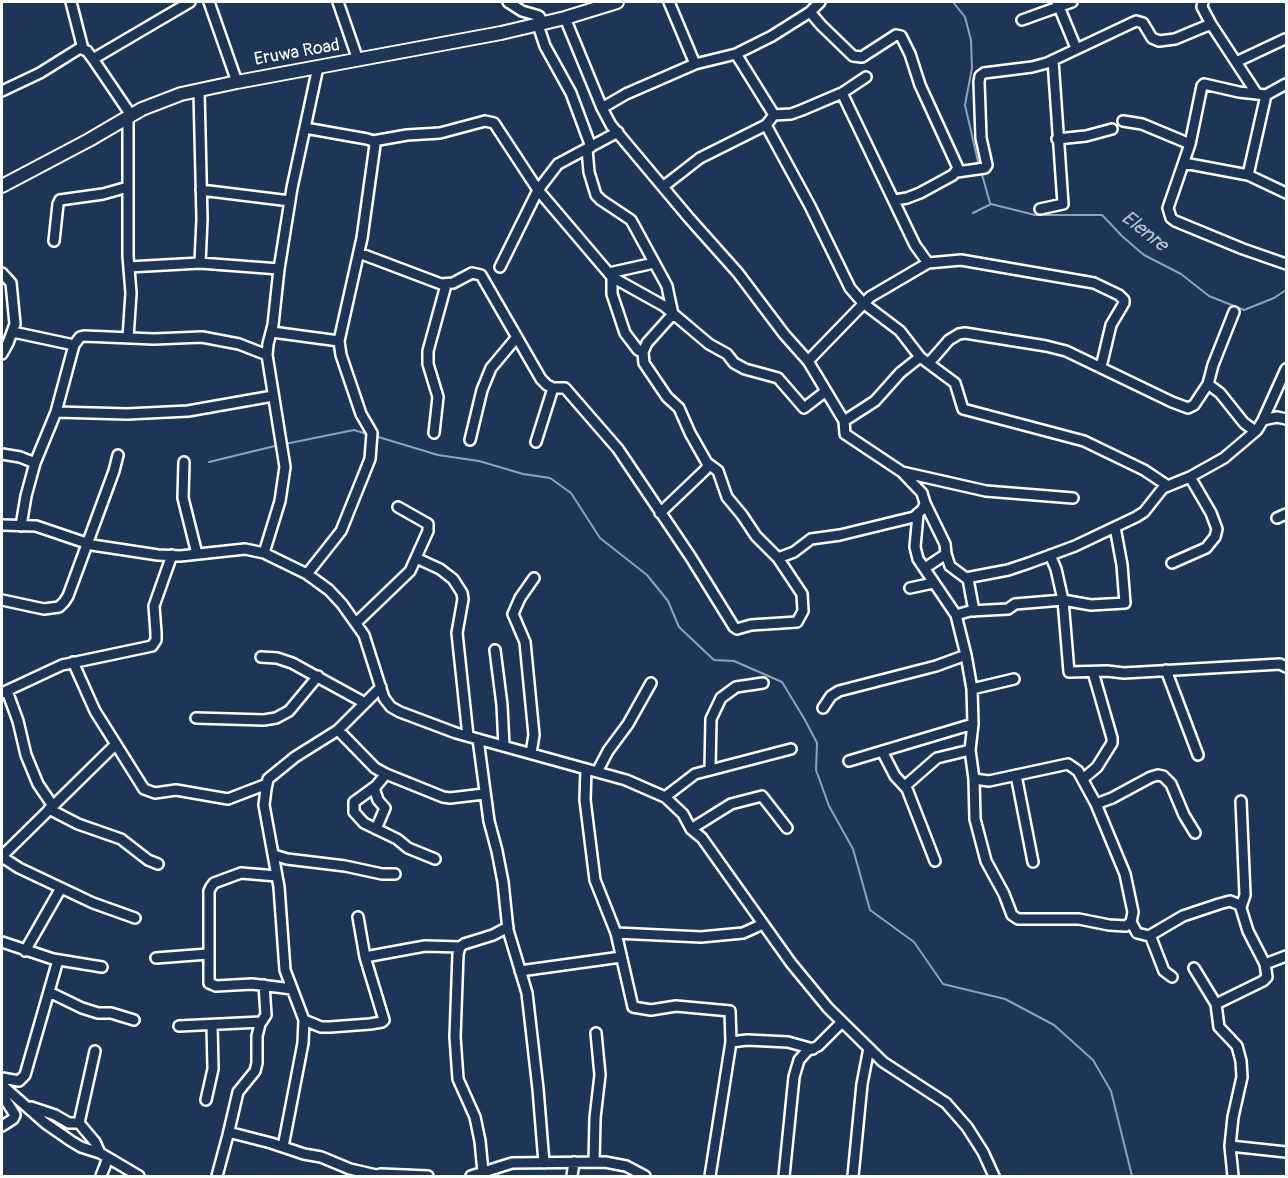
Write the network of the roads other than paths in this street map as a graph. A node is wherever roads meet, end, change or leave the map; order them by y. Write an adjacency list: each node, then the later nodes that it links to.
1 (73, 2): 20 (street)
2 (190, 2): 22 (street)
3 (209, 2): 29 (street)
4 (338, 2): 23 (street)
5 (508, 2): 16 (street)
6 (617, 2): 11 (main road, Eruwa Road)
7 (669, 2): 26 (street)
8 (820, 2): 13 (street)
9 (1072, 2): 12 (street)
10 (1203, 2): 17 (street)
11 (599, 4): 14 (main road, Eruwa Road)
12 (1058, 5): 15 (street); 19 (street)
13 (810, 12): 21 (street); 48 (street)
14 (565, 18): 16 (main road, Eruwa Road); 35 (street)
15 (1023, 20)
16 (541, 24): 23 (main road, Eruwa Road); 46 (street)
17 (1211, 24): 19 (street); 25 (street)
18 (1285, 39): 25 (street)
19 (1076, 48): 24 (street)
20 (83, 49): 22 (street); 31 (street)
21 (736, 54): 26 (street); 36 (street)
22 (93, 59): 37 (street)
23 (358, 60): 27 (main road, Eruwa Road)
24 (1053, 60): 43 (street); 48 (street)
25 (1236, 62): 34 (street)
26 (695, 64): 35 (street)
27 (318, 67): 29 (main road, Eruwa Road); 40 (street)
28 (866, 77): 33 (street)
29 (237, 82): 32 (main road, Eruwa Road)
30 (1287, 84): 34 (street)
31 (2, 91)
32 (199, 91): 37 (main road, Eruwa Road); 53 (street)
33 (842, 93): 36 (street); 56 (street)
34 (1261, 94): 45 (street); 49 (street)
35 (602, 108): 42 (street)
36 (774, 115): 39 (street)
37 (130, 116): 50 (main road, Eruwa Road); 52 (street)
38 (1123, 121): 45 (street)
39 (766, 125): 51 (street); 71 (street)
40 (305, 129): 44 (street); 57 (street)
41 (1112, 129): 43 (street)
42 (618, 132): 46 (street); 51 (street)
43 (1058, 139): 58 (street)
44 (373, 141): 54 (street); 60 (street)
45 (1190, 144): 47 (street)
46 (589, 148): 54 (street); 62 (street)
47 (1184, 163): 49 (street); 64 (street)
48 (957, 172): 56 (street)
49 (1248, 176): 55 (street)
50 (2, 186)
51 (664, 186): 84 (street)
52 (128, 187): 59 (street); 65 (street)
53 (201, 190): 57 (street); 61 (street)
54 (538, 190): 66 (street); 69 (street)
55 (1287, 193)
56 (895, 200): 63 (street)
57 (290, 201): 67 (street)
58 (1040, 209)
59 (54, 241)
60 (359, 253): 70 (street); 78 (street)
61 (200, 263): 65 (street); 67 (street)
62 (654, 263): 69 (street); 73 (street)
63 (928, 263): 71 (street); 86 (street)
64 (1287, 264)
65 (129, 267): 77 (street)
66 (500, 267)
67 (279, 269): 75 (street)
68 (2, 273): 74 (street)
69 (610, 275): 73 (street); 80 (street)
70 (447, 285): 76 (street); 97 (street)
71 (863, 303): 83 (street); 84 (street)
72 (1234, 312): 88 (street)
73 (673, 314): 80 (street); 90 (street)
74 (13, 332): 79 (street); 81 (street)
75 (272, 332): 78 (street); 82 (street)
76 (517, 337): 89 (street); 98 (street)
77 (128, 338): 79 (street); 82 (street)
78 (339, 341): 128 (street)
79 (74, 345): 92 (street)
80 (643, 352): 104 (street)
81 (2, 354)
82 (267, 355): 91 (street)
83 (920, 357): 85 (street); 95 (street)
84 (808, 361): 90 (street)
85 (930, 363): 86 (street); 107 (street)
86 (1101, 367): 88 (street)
87 (1287, 369): 94 (street)
88 (1208, 384): 96 (street)
89 (553, 388): 99 (street); 111 (street)
90 (826, 391): 95 (street)
91 (273, 396): 92 (street); 119 (street)
92 (56, 412): 103 (street)
93 (1287, 419): 94 (street)
94 (1263, 420): 96 (street)
95 (844, 421): 105 (street)
96 (1255, 431): 106 (street)
97 (434, 433)
98 (470, 440)
99 (536, 442)
100 (2, 454): 103 (street)
101 (118, 455): 118 (street)
102 (184, 462): 120 (street)
103 (35, 463): 116 (street)
104 (707, 463): 111 (street); 125 (street)
105 (902, 472): 108 (street); 109 (street)
106 (1190, 477): 107 (street); 126 (street)
107 (1168, 486): 117 (street)
108 (1073, 498)
109 (925, 503): 112 (street); 121 (street)
110 (398, 507): 124 (street)
111 (660, 513): 125 (street)
112 (918, 514): 125 (street); 127 (street)
113 (1287, 514): 114 (street)
114 (1277, 518)
115 (2, 525): 116 (street)
116 (21, 526): 118 (street)
117 (1115, 527): 123 (street); 134 (street)
118 (87, 543): 122 (street); 133 (street)
119 (264, 553): 120 (street); 128 (street)
120 (197, 554): 122 (street)
121 (946, 554): 127 (street); 130 (street)
122 (172, 555): 141 (street)
123 (1050, 555): 130 (street); 134 (street)
124 (416, 558): 137 (street); 157 (street)
125 (778, 558)
126 (1172, 563)
127 (925, 568): 131 (street)
128 (307, 574): 137 (street)
129 (534, 578): 164 (street)
130 (968, 579): 135 (street)
131 (933, 583): 132 (street); 136 (street)
132 (910, 588)
133 (2, 600)
134 (1063, 600): 135 (street); 144 (street)
135 (974, 611): 136 (street)
136 (956, 615): 139 (street)
137 (357, 622): 149 (street)
138 (495, 650): 160 (street)
139 (966, 655): 150 (street); 153 (street)
140 (261, 657): 145 (street)
141 (73, 662): 151 (street); 159 (street)
142 (1287, 667): 143 (street)
143 (1166, 670): 144 (street); 165 (street)
144 (1093, 672): 172 (street)
145 (318, 676): 152 (street); 154 (street)
146 (1014, 679): 150 (street)
147 (651, 682): 169 (street)
148 (763, 683): 168 (street)
149 (381, 687): 152 (street); 157 (street)
150 (972, 689): 155 (street)
151 (4, 692): 181 (street)
152 (365, 703): 156 (street)
153 (823, 708)
154 (196, 718)
155 (973, 724): 162 (street); 163 (street)
156 (338, 730): 170 (street); 174 (street)
157 (468, 736): 158 (street)
158 (478, 739): 160 (street); 177 (street)
159 (115, 746): 174 (street); 181 (street)
160 (504, 746): 164 (street)
161 (791, 749): 168 (street)
162 (970, 750): 173 (street); 175 (street)
163 (882, 751): 166 (street); 175 (street)
164 (531, 753): 167 (street)
165 (1198, 755)
166 (849, 761)
167 (586, 769): 169 (street); 201 (street)
168 (710, 769): 178 (street)
169 (597, 772): 178 (street)
170 (386, 774): 176 (street); 177 (street)
171 (1016, 775): 172 (street); 173 (street); 190 (street)
172 (1084, 778): 180 (street)
173 (975, 779): 198 (street)
174 (267, 784): 186 (street)
175 (905, 786): 189 (street)
176 (374, 788): 183 (street); 183 (street)
177 (484, 794): 200 (street)
178 (665, 797): 184 (street)
179 (1241, 801): 195 (street)
180 (1096, 804): 185 (street); 198 (street)
181 (51, 808): 187 (street); 191 (street)
182 (788, 828): 184 (street)
183 (376, 829): 188 (street)
184 (691, 829): 199 (street)
185 (1195, 833)
186 (274, 855): 192 (street); 193 (street)
187 (2, 857): 194 (street)
188 (435, 859)
189 (935, 861)
190 (1033, 862)
191 (158, 864)
192 (395, 874)
193 (277, 876): 206 (street); 216 (street)
194 (61, 888): 197 (street); 205 (street)
195 (1241, 907): 202 (street); 212 (street)
196 (358, 917): 208 (street)
197 (135, 918)
198 (1131, 922): 202 (street)
199 (763, 924): 201 (street); 228 (street)
200 (508, 927): 204 (street); 215 (street)
201 (616, 933): 209 (street)
202 (1150, 935): 217 (street)
203 (2, 942): 205 (street)
204 (460, 947): 208 (street); 252 (street)
205 (25, 951): 211 (street)
206 (208, 954): 210 (street); 218 (street)
207 (1287, 956): 212 (street)
208 (365, 957): 226 (street)
209 (621, 957): 215 (street); 232 (street)
210 (156, 958)
211 (58, 960): 213 (street); 221 (street)
212 (1265, 964): 223 (street)
213 (102, 967)
214 (1194, 968): 223 (street)
215 (520, 971): 251 (street)
216 (286, 975): 219 (street); 220 (street)
217 (1172, 977)
218 (264, 985): 219 (street); 227 (street)
219 (275, 986): 220 (street)
220 (292, 989): 226 (street)
221 (49, 992): 222 (street); 224 (street)
222 (63, 1001): 224 (street); 225 (street)
223 (1216, 1004): 245 (street)
224 (44, 1008): 237 (street)
225 (134, 1020)
226 (304, 1020): 246 (street)
227 (261, 1022): 229 (street); 244 (street)
228 (842, 1022): 233 (street); 234 (street)
229 (212, 1025): 230 (street); 240 (street)
230 (179, 1026)
231 (596, 1033): 250 (street)
232 (731, 1042): 234 (street); 261 (street)
233 (869, 1048): 263 (street); 264 (street)
234 (813, 1049): 262 (street)
235 (95, 1051): 242 (street)
236 (2, 1078): 237 (street)
237 (19, 1081): 239 (street)
238 (2, 1085): 239 (street); 243 (street)
239 (14, 1096): 241 (street)
240 (206, 1100)
241 (26, 1106): 242 (street); 248 (street)
242 (79, 1123): 248 (street)
243 (2, 1126)
244 (228, 1135): 246 (street); 255 (street)
245 (1230, 1146): 247 (street); 265 (street)
246 (283, 1147): 256 (street)
247 (1287, 1152)
248 (104, 1156): 253 (street); 254 (street)
249 (574, 1162): 250 (street); 251 (street); 259 (street)
250 (594, 1162): 260 (street)
251 (544, 1163): 252 (street)
252 (483, 1172): 258 (street)
253 (101, 1176)
254 (139, 1176)
255 (217, 1176)
256 (374, 1176): 257 (street)
257 (428, 1176)
258 (471, 1176)
259 (573, 1176)
260 (645, 1176)
261 (711, 1176)
262 (784, 1176)
263 (853, 1176)
264 (994, 1176)
265 (1233, 1176)

